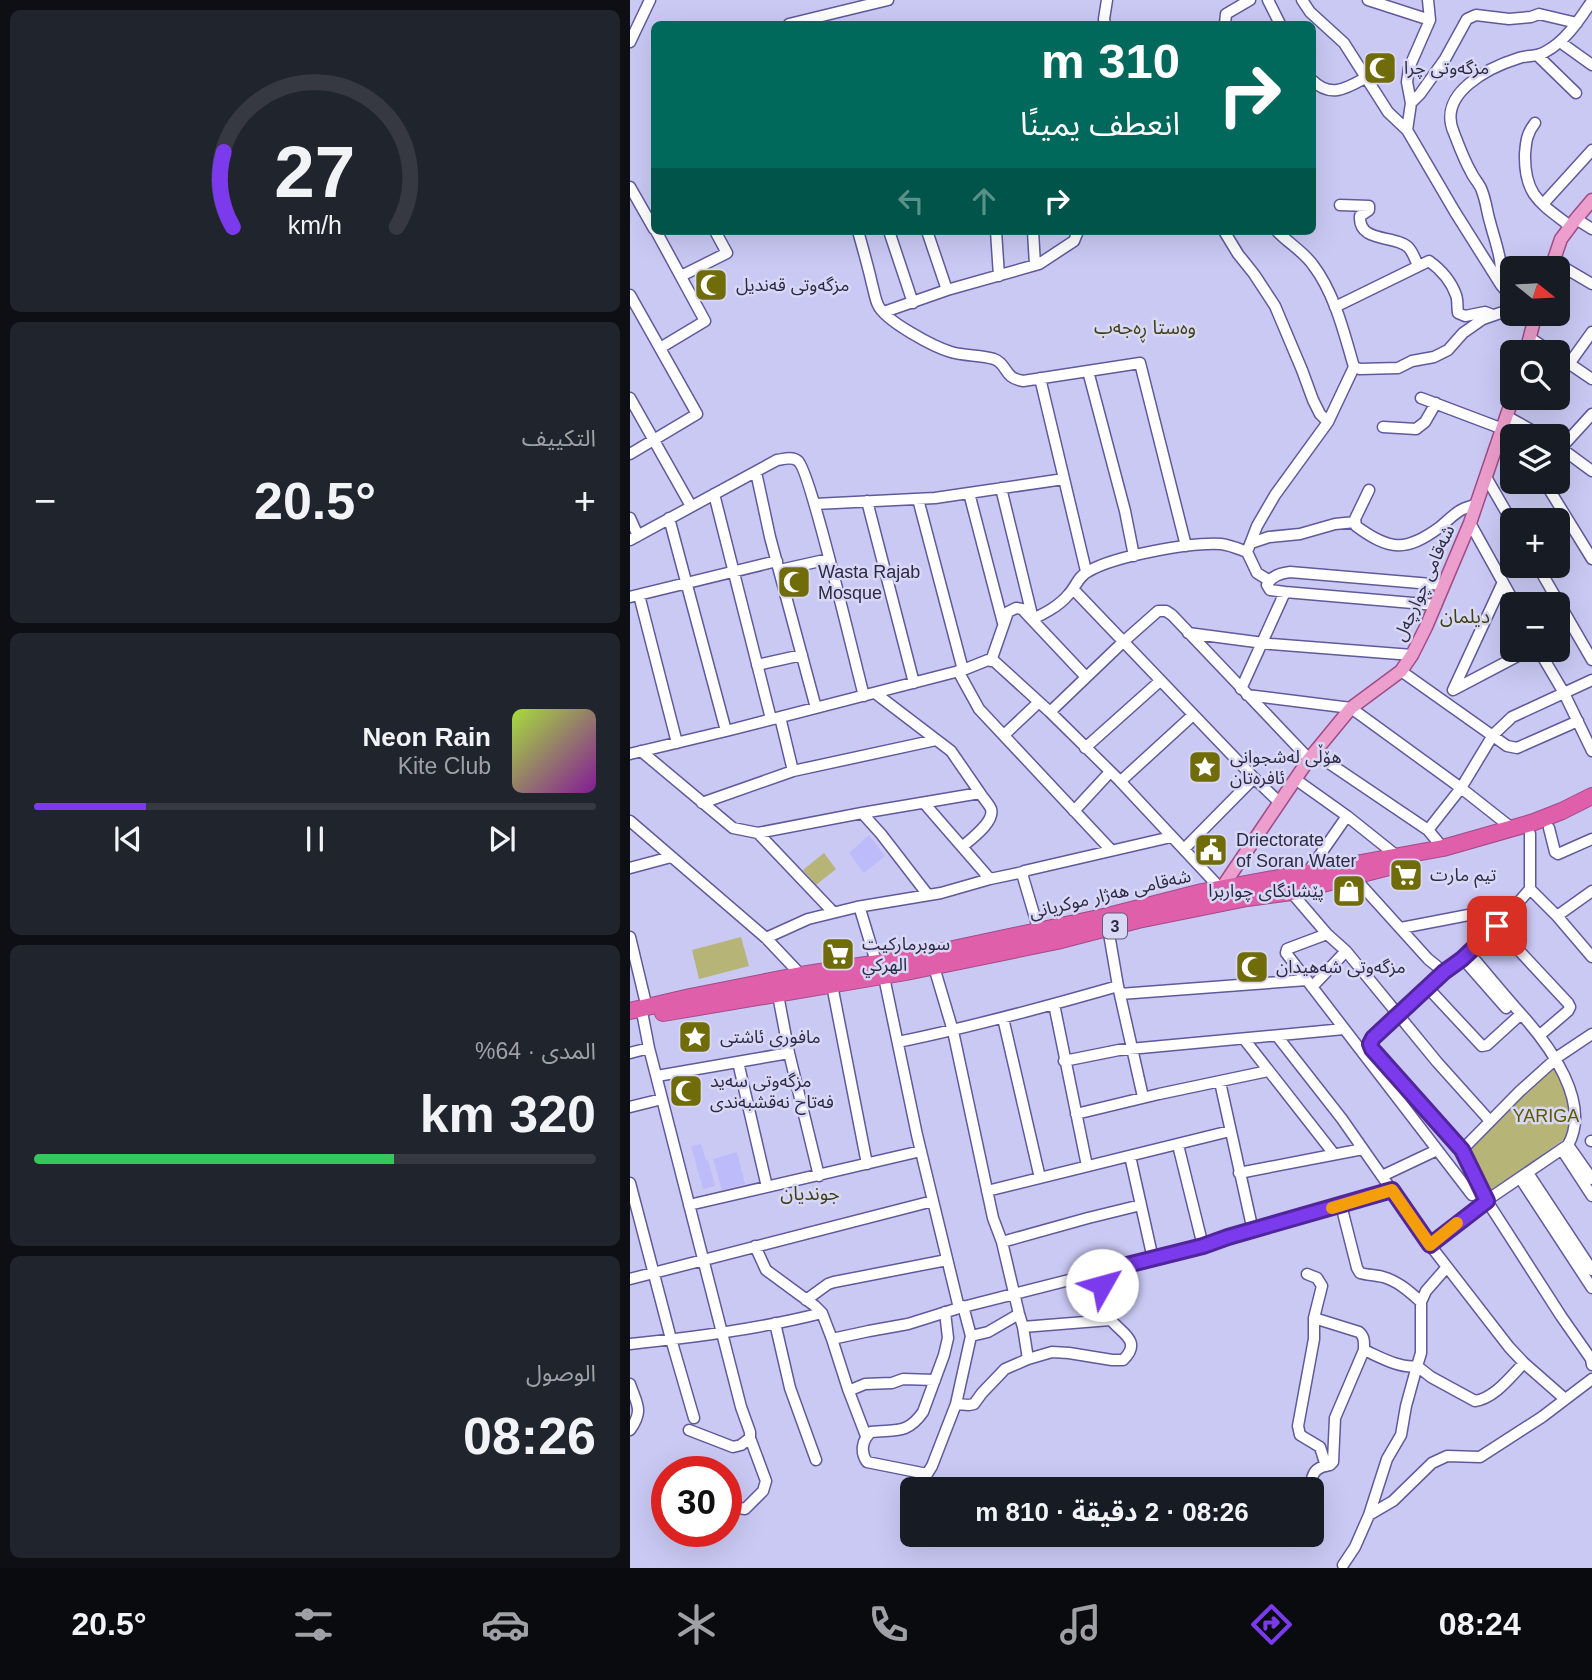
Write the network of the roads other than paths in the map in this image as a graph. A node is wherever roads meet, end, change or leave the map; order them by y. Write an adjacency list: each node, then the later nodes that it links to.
1 (650, 0): 18 (street)
2 (834, 0): 11 (street)
3 (1107, 0): 14 (street)
4 (1250, 0): 15 (street)
5 (1268, 0): 16 (street)
6 (1301, 0): 22 (street)
7 (1429, 0): 12 (street)
8 (886, 1): 11 (street)
9 (1372, 1): 12 (street)
10 (1592, 1): 17 (street)
11 (835, 13): 13 (street)
12 (1430, 20): 25 (street)
13 (802, 21)
14 (1104, 21)
15 (1225, 21)
16 (1278, 21)
17 (1577, 23): 19 (street); 25 (street)
18 (630, 42)
19 (1560, 42): 20 (street); 21 (street)
20 (1538, 55): 24 (street); 47 (street)
21 (1592, 65)
22 (1367, 77): 23 (street); 27 (street)
23 (1316, 83)
24 (1576, 93)
25 (1411, 103): 27 (street)
26 (1535, 123): 31 (street)
27 (1407, 130): 53 (street)
28 (1592, 150): 31 (street)
29 (631, 189): 33 (street)
30 (1592, 200): 34 (main road)
31 (1543, 204): 34 (street)
32 (1340, 205): 49 (street)
33 (651, 223)
34 (1573, 223): 35 (street); 46 (main road)
35 (1592, 229)
36 (658, 235): 51 (street)
37 (717, 235): 51 (street)
38 (859, 235): 59 (street)
39 (891, 235): 57 (street)
40 (928, 235): 55 (street)
41 (996, 235): 52 (street)
42 (1033, 235): 48 (street)
43 (1077, 235): 48 (street)
44 (1226, 235): 78 (street)
45 (1281, 235): 58 (street)
46 (1555, 256)
47 (1500, 259)
48 (1035, 265): 52 (street)
49 (1418, 266): 58 (street); 61 (street)
50 (1570, 273): 54 (street)
51 (681, 276): 66 (street)
52 (999, 276): 55 (street)
53 (1500, 283)
54 (1592, 284)
55 (947, 290): 57 (street)
56 (630, 295): 66 (street)
57 (913, 303): 59 (street)
58 (1335, 307): 69 (street)
59 (884, 312): 71 (street)
60 (1500, 313): 61 (street)
61 (1493, 315): 69 (street)
62 (1532, 326): 64 (main road)
63 (1592, 332): 67 (street)
64 (1530, 338): 65 (street)
65 (1533, 340)
66 (660, 348): 82 (street)
67 (1570, 363)
68 (1570, 365): 72 (street)
69 (1354, 367): 78 (street)
70 (1088, 370): 71 (street); 105 (street); 107 (street)
71 (1040, 378): 88 (street)
72 (1592, 379)
73 (630, 398): 82 (street)
74 (1421, 398): 75 (street)
75 (1436, 403): 79 (street); 80 (street)
76 (1512, 410): 79 (main road, شەقامی چوارچەل)
77 (1592, 414): 81 (street)
78 (1328, 422): 106 (street)
79 (1510, 423): 87 (main road, شەقامی چوارچەل)
80 (1383, 427)
81 (1570, 436)
82 (653, 440): 83 (street); 98 (street)
83 (630, 454)
84 (1570, 455): 85 (street)
85 (1592, 471)
86 (756, 472): 92 (street); 96 (street); 110 (street)
87 (1486, 477): 97 (main road, شەقامی چوارچەل); 99 (street)
88 (1064, 479): 89 (street); 112 (street)
89 (1001, 488): 91 (street); 123 (street)
90 (1368, 490): 102 (street)
91 (969, 493): 94 (street); 124 (street)
92 (714, 494): 98 (street); 111 (street)
93 (1552, 494): 109 (street)
94 (918, 499): 95 (street); 135 (street)
95 (867, 501): 96 (street); 140 (street)
96 (815, 504): 108 (street)
97 (1477, 504): 102 (street); 103 (main road, شەقامی چوارچەل)
98 (691, 506): 101 (street)
99 (1504, 508)
100 (630, 518): 104 (street)
101 (669, 518): 104 (street); 116 (street)
102 (1355, 522): 106 (street)
103 (1470, 523): 115 (street); 117 (main road, شەقامی چوارچەل)
104 (634, 538)
105 (1186, 546): 106 (street); 107 (street)
106 (1249, 547): 114 (street)
107 (1134, 556): 112 (street)
108 (829, 559): 110 (street); 145 (street)
109 (1592, 559)
110 (778, 565): 111 (street); 128 (street)
111 (733, 571): 116 (street); 134 (street)
112 (1086, 571): 118 (street)
113 (1545, 578): 130 (street)
114 (1270, 580): 117 (street); 119 (street)
115 (1503, 582): 120 (street); 141 (street)
116 (686, 583): 121 (street); 154 (street)
117 (1443, 585): 122 (main road, شەقامی چوارچەل)
118 (1073, 590): 123 (street); 126 (street)
119 (1284, 592): 122 (street); 127 (street)
120 (1508, 592)
121 (635, 596): 158 (street)
122 (1436, 605): 129 (main road, شەقامی چوارچەل)
123 (1033, 620): 124 (street); 137 (street)
124 (1003, 624): 131 (street)
125 (1188, 633): 126 (street); 127 (street); 142 (street)
126 (1123, 642): 137 (street); 139 (street)
127 (1263, 643): 129 (street); 142 (street)
128 (802, 655): 134 (street); 148 (street)
129 (1412, 655): 136 (main road, شەقامی چوارچەل)
130 (1592, 660)
131 (991, 661): 135 (street); 147 (street)
132 (1506, 662): 141 (street)
133 (1545, 662): 144 (street)
134 (757, 664): 152 (street)
135 (961, 670): 140 (street); 156 (street)
136 (1401, 671): 146 (street); 149 (main road, شەقامی چوارچەل)
137 (1086, 677): 150 (street)
138 (1592, 680): 144 (street)
139 (1160, 681): 151 (street); 159 (street)
140 (914, 682): 143 (street)
141 (1453, 690): 146 (street)
142 (1244, 692): 149 (street); 162 (street)
143 (875, 693): 145 (street); 157 (street)
144 (1563, 693): 153 (street); 155 (street)
145 (863, 696): 148 (street)
146 (1444, 700): 155 (street)
147 (1039, 702): 150 (street); 156 (street)
148 (816, 708): 152 (street)
149 (1351, 708): 162 (main road, شەقامی چوارچەل); 167 (street)
150 (1049, 712): 159 (street)
151 (1193, 715): 164 (street); 165 (street)
152 (776, 718): 154 (street); 163 (street)
153 (1578, 721): 155 (street); 160 (street)
154 (726, 731): 158 (street)
155 (1493, 735): 167 (street)
156 (1004, 736): 174 (street)
157 (936, 740): 163 (street); 168 (street)
158 (677, 743): 161 (street)
159 (1085, 748): 164 (street)
160 (1592, 751)
161 (635, 752): 171 (street)
162 (1312, 756): 166 (main road, شەقامی چوارچەل); 180 (street)
163 (793, 771): 171 (street)
164 (1115, 776): 174 (street); 183 (street)
165 (1254, 778): 170 (street); 187 (street)
166 (1295, 779): 170 (main road, شەقامی چوارچەل); 176 (street)
167 (1461, 788): 179 (street); 180 (street)
168 (980, 793): 172 (street); 185 (street)
169 (1592, 796): 179 (highway, شەقامی ھەژار موکریانی / 3)
170 (1279, 802): 196 (main road, شەقامی چوارچەل)
171 (702, 803): 181 (street)
172 (924, 803): 175 (street); 185 (street)
173 (1592, 806): 178 (highway, شەقامی ھەژار موکریانی / 3)
174 (1074, 811): 188 (street)
175 (862, 813): 181 (street); 200 (street)
176 (1347, 816): 189 (street); 193 (street)
177 (630, 821): 190 (street)
178 (1549, 828): 182 (highway, شەقامی ھەژار موکریانی / 3); 184 (street)
179 (1513, 829): 186 (highway, شەقامی ھەژار موکریانی / 3)
180 (1428, 830): 186 (street)
181 (758, 833): 203 (street)
182 (1530, 834): 194 (highway, شەقامی ھەژار موکریانی / 3); 197 (street)
183 (1171, 837): 187 (street); 188 (street)
184 (1592, 839)
185 (962, 847): 195 (street)
186 (1443, 848): 189 (highway, شەقامی ھەژار موکریانی / 3)
187 (1184, 849): 196 (street)
188 (1111, 850): 192 (street)
189 (1398, 856): 193 (highway, شەقامی ھەژار موکریانی / 3)
190 (671, 857): 191 (street); 211 (street)
191 (630, 868)
192 (1023, 872): 195 (street); 208 (street)
193 (1308, 872): 196 (highway, شەقامی ھەژار موکریانی / 3)
194 (1353, 876): 198 (highway, شەقامی ھەژار موکریانی / 3); 207 (street)
195 (990, 879): 200 (street)
196 (1221, 889): 208 (highway, شەقامی ھەژار موکریانی / 3)
197 (1530, 889): 201 (street); 204 (street)
198 (1291, 891): 206 (highway, شەقامی ھەژار موکریانی / 3); 209 (street)
199 (1592, 891): 204 (street)
200 (928, 895): 202 (street)
201 (1515, 906): 205 (street); 207 (street)
202 (857, 907): 203 (street); 216 (street)
203 (833, 912): 211 (street)
204 (1557, 916): 214 (street)
205 (1497, 926): 213 (street); 233 (street)
206 (1108, 928): 208 (highway, شەقامی ھەژار موکریانی / 3); 222 (street)
207 (1401, 928): 217 (street)
208 (1050, 933): 215 (highway, شەقامی ھەژار موکریانی / 3); 216 (highway, شەقامی ھەژار موکریانی / 3)
209 (1327, 934): 212 (street); 219 (street)
210 (630, 937): 226 (street)
211 (766, 938): 218 (street)
212 (1346, 951): 219 (street); 227 (street)
213 (1466, 956): 217 (street); 228 (street)
214 (1592, 957)
215 (934, 967): 216 (highway, شەقامی ھەژار موکریانی / 3); 231 (street)
216 (880, 971): 218 (highway, شەقامی ھەژار موکریانی / 3); 220 (highway, شەقامی ھەژار موکریانی / 3); 236 (street)
217 (1444, 972): 221 (street)
218 (801, 975): 224 (highway, شەقامی ھەژار موکریانی / 3)
219 (1310, 983): 222 (street); 230 (street)
220 (832, 985): 223 (highway, شەقامی ھەژار موکریانی / 3); 261 (street)
221 (1428, 988): 227 (street); 228 (street)
222 (1119, 990): 225 (street); 238 (street)
223 (778, 995): 224 (highway, شەقامی ھەژار موکریانی / 3); 240 (street)
224 (692, 1003): 226 (highway, شەقامی ھەژار موکریانی / 3)
225 (1054, 1004): 229 (street); 242 (street)
226 (638, 1014): 237 (street)
227 (1398, 1015): 251 (street); 257 (street)
228 (1518, 1016): 233 (street)
229 (1003, 1018): 231 (street); 267 (street)
230 (1345, 1029): 234 (street); 256 (street)
231 (953, 1031): 236 (street); 272 (street)
232 (1592, 1034): 241 (street)
233 (1540, 1035): 241 (street)
234 (1277, 1036): 235 (street); 255 (street)
235 (1244, 1039): 238 (street); 244 (street)
236 (898, 1042): 258 (street)
237 (649, 1048): 239 (street); 245 (street)
238 (1133, 1049): 242 (street); 247 (street)
239 (630, 1052)
240 (789, 1053): 243 (street); 264 (street)
241 (1559, 1056): 251 (street); 254 (street)
242 (1064, 1061): 250 (street)
243 (738, 1062): 245 (street); 270 (street)
244 (1268, 1071): 246 (street); 259 (street)
245 (657, 1076): 248 (street)
246 (1220, 1082): 247 (street); 252 (street)
247 (1143, 1097): 250 (street)
248 (662, 1100): 249 (street); 277 (street)
249 (630, 1107)
250 (1076, 1114): 262 (street)
251 (1490, 1121): 257 (street)
252 (1230, 1131): 253 (street); 263 (street)
253 (1178, 1145): 260 (street); 284 (street)
254 (1565, 1147): 265 (street); 268 (street); 274 (street)
255 (1363, 1149): 259 (street); 266 (street)
256 (1437, 1150): 266 (street); 273 (street)
257 (1462, 1150): 276 (street)
258 (921, 1151): 261 (street); 275 (street)
259 (1334, 1154): 263 (street)
260 (1130, 1156): 262 (street); 278 (street)
261 (867, 1164): 264 (street)
262 (1087, 1166): 267 (street)
263 (1239, 1173): 280 (street)
264 (819, 1175): 270 (street)
265 (1524, 1175): 276 (street); 290 (street); 294 (street)
266 (1382, 1176): 271 (street)
267 (1040, 1178): 272 (street)
268 (1592, 1180)
269 (630, 1183): 291 (street)
270 (766, 1187): 277 (street)
271 (1392, 1190): 279 (street); 282 (street)
272 (987, 1191): 281 (street)
273 (1472, 1195)
274 (1592, 1196)
275 (933, 1201): 283 (street); 287 (street)
276 (1487, 1201): 282 (street); 313 (street)
277 (689, 1205): 286 (street)
278 (1141, 1205): 281 (street); 285 (street)
279 (1341, 1205): 280 (street); 297 (street)
280 (1253, 1231): 284 (street)
281 (1002, 1242): 295 (street)
282 (1430, 1245): 288 (street)
283 (755, 1246): 286 (street); 296 (street)
284 (1203, 1246): 285 (street)
285 (1153, 1259): 289 (street)
286 (703, 1260): 291 (street); 306 (street)
287 (947, 1260): 296 (street); 298 (street)
288 (1447, 1267): 297 (street); 314 (street)
289 (1111, 1269): 295 (street); 303 (street)
290 (1592, 1270)
291 (654, 1273): 293 (street); 308 (street)
292 (1307, 1274): 302 (street)
293 (630, 1279)
294 (1592, 1288)
295 (1014, 1294): 298 (street); 301 (street)
296 (806, 1300): 300 (street)
297 (1421, 1302): 316 (street)
298 (961, 1307): 299 (street); 307 (street)
299 (945, 1312): 309 (street); 318 (street)
300 (822, 1313): 304 (street); 309 (street)
301 (1019, 1314): 305 (street); 307 (street)
302 (1314, 1318): 311 (street); 329 (street)
303 (1110, 1320): 305 (street); 312 (street)
304 (775, 1323): 306 (street); 328 (street)
305 (1023, 1327): 312 (street)
306 (722, 1333): 308 (street); 327 (street)
307 (971, 1336): 322 (street)
308 (671, 1339): 310 (street); 323 (street)
309 (832, 1339): 320 (street)
310 (630, 1344)
311 (1364, 1350): 316 (street); 329 (street)
312 (1028, 1359): 322 (street)
313 (1592, 1359): 315 (street)
314 (1524, 1363): 316 (street); 321 (street)
315 (1592, 1365)
316 (1417, 1366): 332 (street)
317 (1592, 1379): 321 (street)
318 (934, 1380): 320 (street); 326 (street)
319 (630, 1384): 324 (street)
320 (848, 1389): 326 (street)
321 (1565, 1399): 332 (street)
322 (957, 1404): 326 (street)
323 (694, 1418)
324 (630, 1430)
325 (689, 1430): 327 (street)
326 (866, 1436)
327 (750, 1438): 331 (street)
328 (816, 1460)
329 (1326, 1466): 330 (street)
330 (1313, 1477)
331 (742, 1508)
332 (1369, 1516): 333 (street)
333 (1343, 1565)

